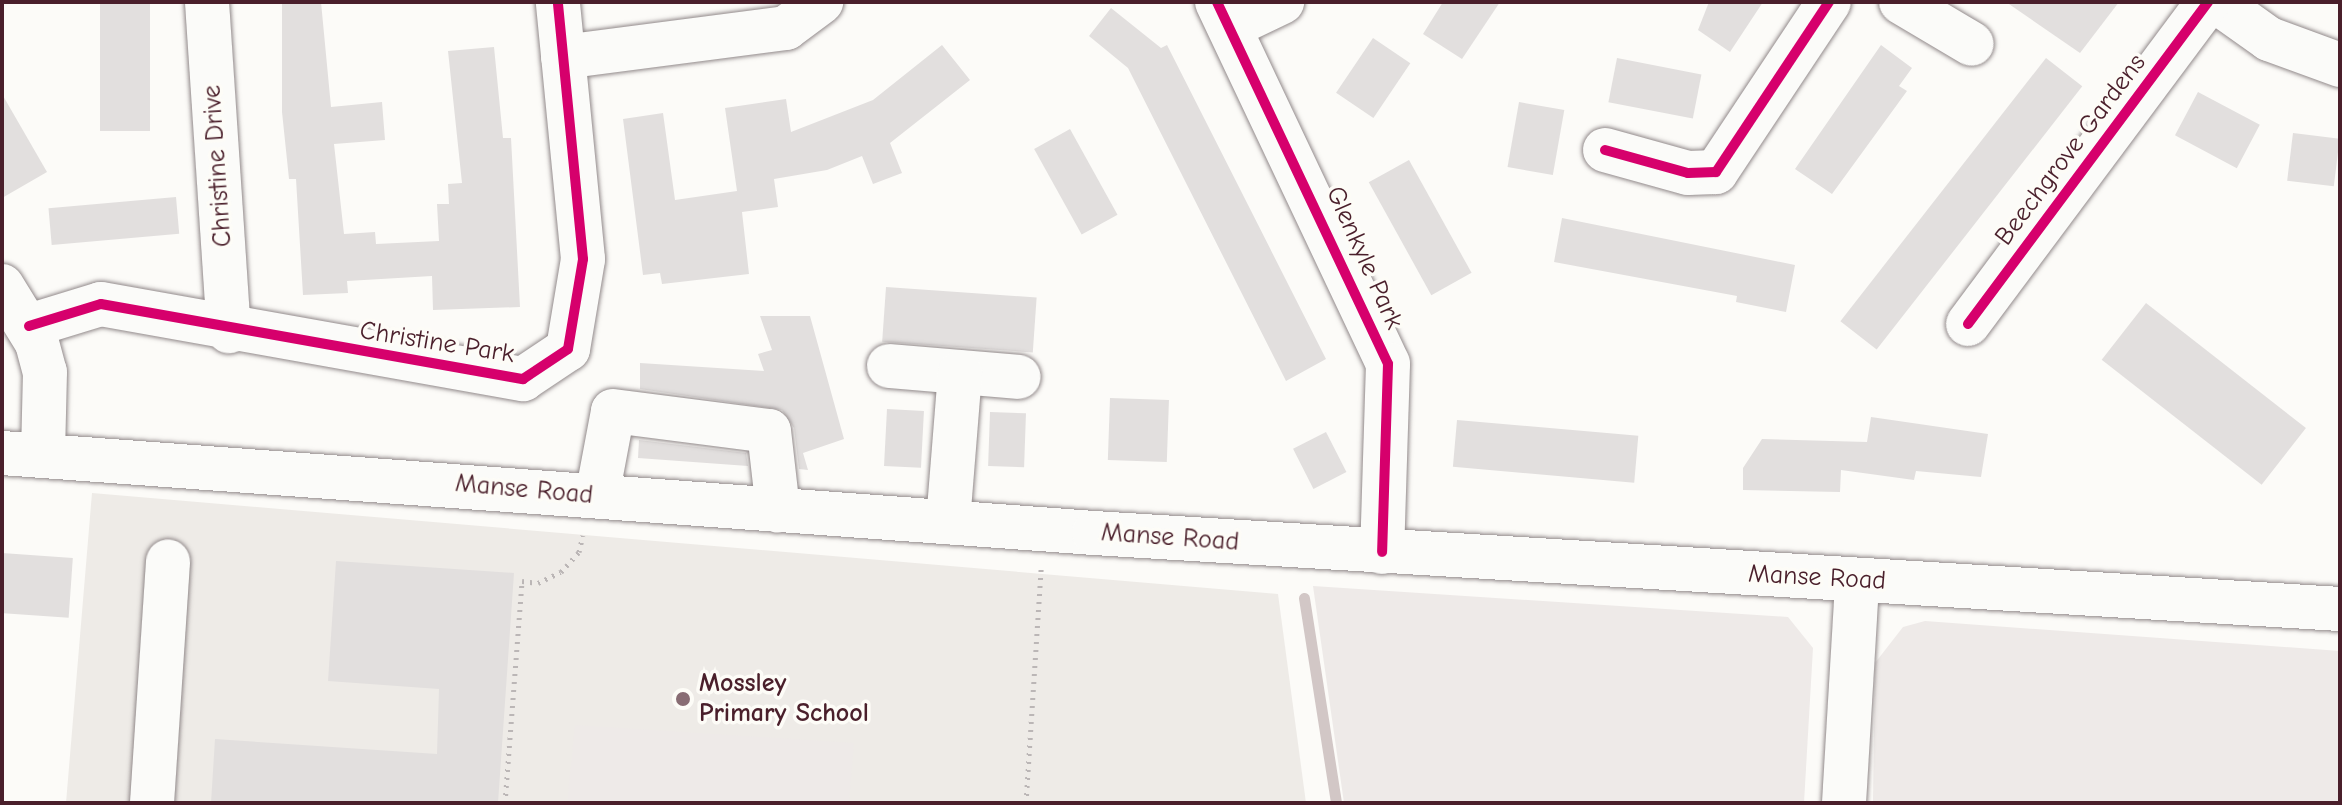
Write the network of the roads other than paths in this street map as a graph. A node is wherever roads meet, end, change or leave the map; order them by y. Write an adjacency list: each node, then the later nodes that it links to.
1 (207, 2): 17 (street, Christine Drive)
2 (558, 2): 11 (street, Christine Park)
3 (821, 2): 11 (street)
4 (1282, 2): 9 (street)
5 (1829, 2): 13 (street)
6 (1901, 2): 10 (street)
7 (2208, 2): 15 (street, Beechgrove Gardens)
8 (2217, 2): 12 (street)
9 (1224, 14): 25 (street, Glenkyle Park)
10 (1972, 44)
11 (563, 57): 17 (street, Christine Park)
12 (2340, 65)
13 (1605, 150)
14 (2, 286): 16 (street)
15 (1968, 324)
16 (29, 326): 17 (street, Christine Park); 21 (street)
17 (229, 331)
18 (889, 366): 19 (street)
19 (960, 372): 20 (street); 24 (street)
20 (1019, 377)
21 (22, 454): 22 (street, Manse Road)
22 (597, 496): 23 (street, Manse Road); 23 (street)
23 (778, 510): 24 (street, Manse Road)
24 (948, 522): 25 (street, Manse Road)
25 (1382, 552): 27 (street, Manse Road)
26 (168, 562): 29 (street)
27 (1857, 581): 28 (street, Manse Road); 30 (street)
28 (2340, 609)
29 (152, 803)
30 (1844, 803)

